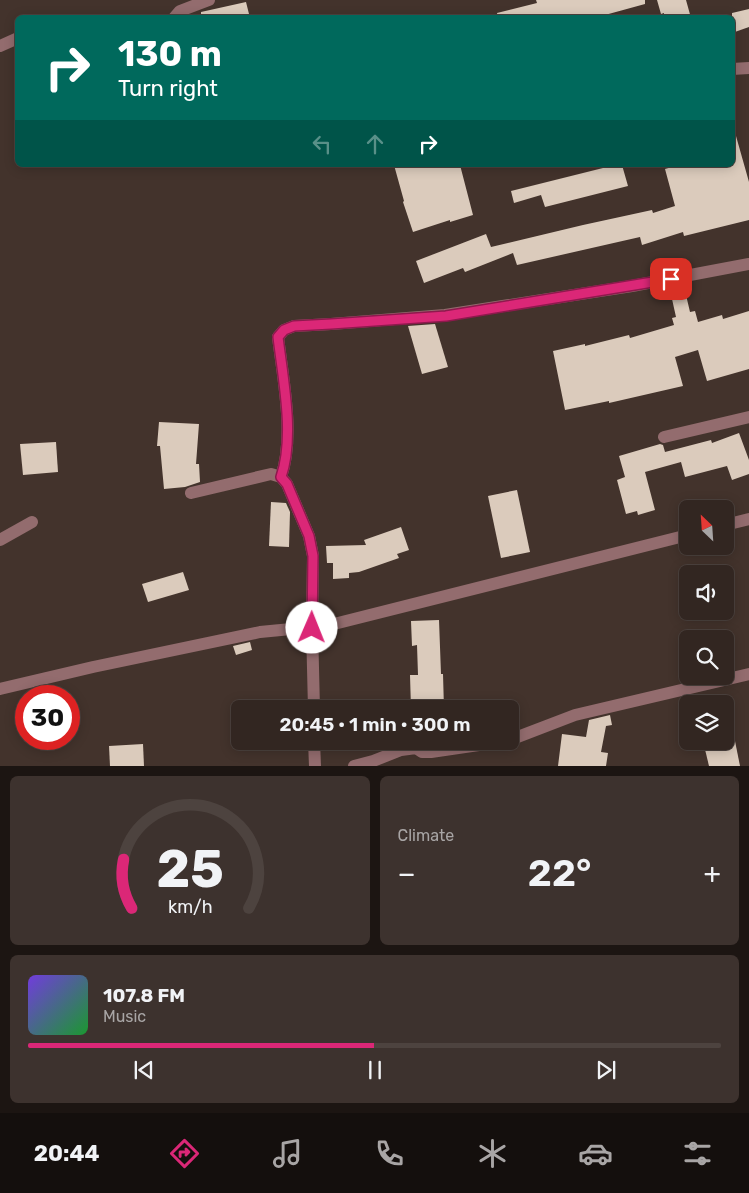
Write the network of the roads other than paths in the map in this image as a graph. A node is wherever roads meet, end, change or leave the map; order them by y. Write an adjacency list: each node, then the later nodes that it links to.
1 (210, 0): 2 (street)
2 (177, 15)
3 (15, 39): 4 (street)
4 (0, 46)
5 (749, 68): 6 (street)
6 (735, 69)
7 (749, 264): 10 (street)
8 (749, 417): 9 (street)
9 (664, 437)
10 (281, 477): 11 (street); 17 (street)
11 (191, 494)
12 (749, 519): 14 (street)
13 (32, 522): 16 (street)
14 (734, 523)
15 (679, 537): 17 (street)
16 (0, 540)
17 (312, 628): 19 (street); 20 (street)
18 (749, 674): 21 (street)
19 (0, 688)
20 (314, 700)
21 (519, 737)
22 (314, 750): 26 (street)
23 (401, 750): 27 (street)
24 (419, 750): 25 (street)
25 (445, 750)
26 (315, 766)
27 (354, 766)

